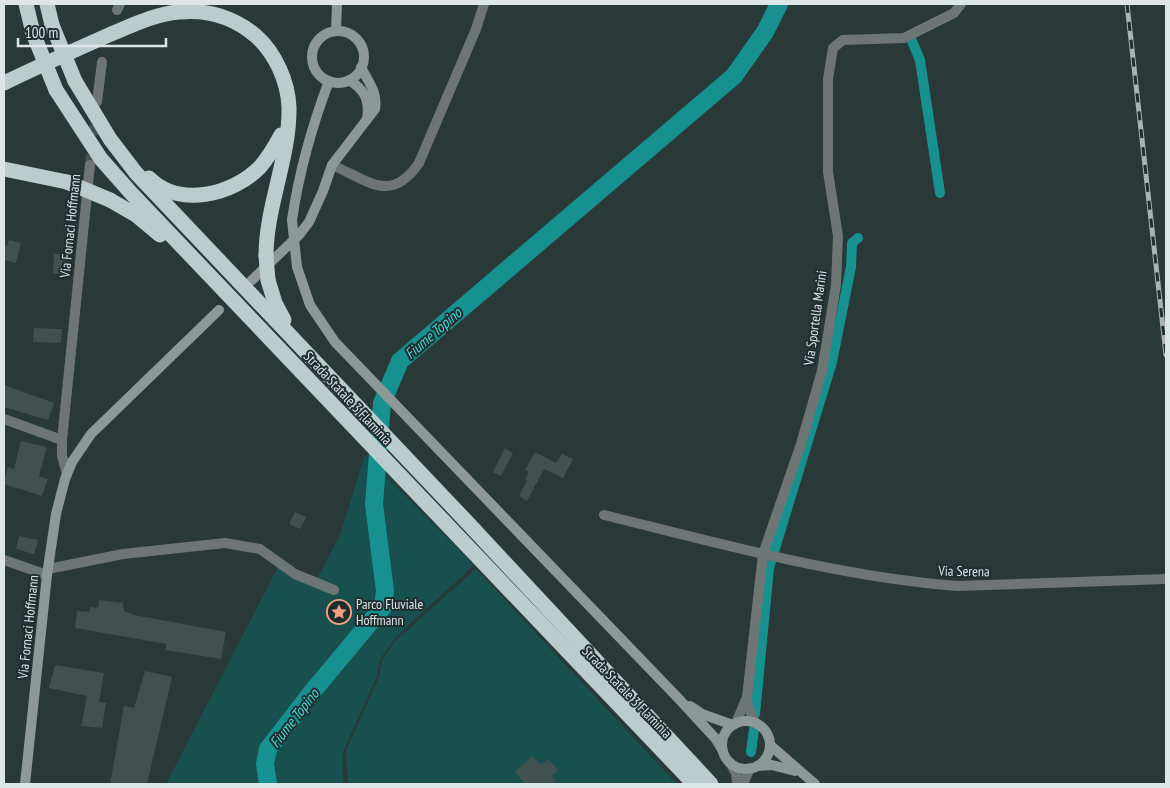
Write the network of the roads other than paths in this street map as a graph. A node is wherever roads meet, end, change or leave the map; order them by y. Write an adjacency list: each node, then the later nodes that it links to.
1 (26, 4): 22 (highway, Strada Statale 3 Flaminia, bridge)
2 (47, 4): 15 (highway, Strada Statale 3 Flaminia, bridge)
3 (337, 4): 6 (main road)
4 (484, 4): 17 (street)
5 (961, 4): 27 (street, Via Sportella Marini)
6 (336, 31): 8 (main road); 10 (main road)
7 (102, 62): 12 (street)
8 (361, 67): 9 (main road); 13 (main road)
9 (349, 80): 10 (main road); 13 (main road)
10 (329, 81): 33 (main road, bridge)
11 (4, 83): 14 (highway)
12 (97, 102)
13 (366, 120): 17 (main road)
14 (287, 125): 15 (highway); 21 (highway, bridge)
15 (110, 139): 21 (highway, Strada Statale 3 Flaminia)
16 (90, 165): 24 (street, Via Fornaci Hoffmann)
17 (332, 165): 19 (main road)
18 (4, 169): 22 (highway, bridge)
19 (251, 281)
20 (219, 310): 25 (main road, Via Fornaci Hoffmann)
21 (335, 382): 43 (highway, Strada Statale 3 Flaminia)
22 (322, 394): 42 (highway, Strada Statale 3 Flaminia)
23 (4, 419): 24 (street)
24 (62, 440): 25 (street, Via Fornaci Hoffmann)
25 (67, 474): 29 (main road, Via Fornaci Hoffmann)
26 (604, 515): 27 (street, Via Serena)
27 (763, 555): 30 (street, Via Serena); 32 (street, Via Sportella Marini)
28 (4, 560): 29 (street)
29 (47, 572): 31 (street); 41 (main road, Via Fornaci Hoffmann)
30 (1166, 579)
31 (334, 590)
32 (747, 697): 34 (street); 35 (street, Via Sportella Marini)
33 (679, 699): 35 (main road); 37 (main road)
34 (755, 722): 35 (main road); 36 (main road)
35 (734, 724): 37 (main road, Via Sportella Marini)
36 (770, 745): 39 (main road); 40 (main road)
37 (723, 751): 38 (main road)
38 (730, 763): 39 (main road); 44 (street)
39 (754, 767): 40 (main road); 45 (street)
40 (804, 773): 46 (main road)
41 (25, 784)
42 (694, 784)
43 (711, 784)
44 (737, 784)
45 (743, 784)
46 (815, 784)

